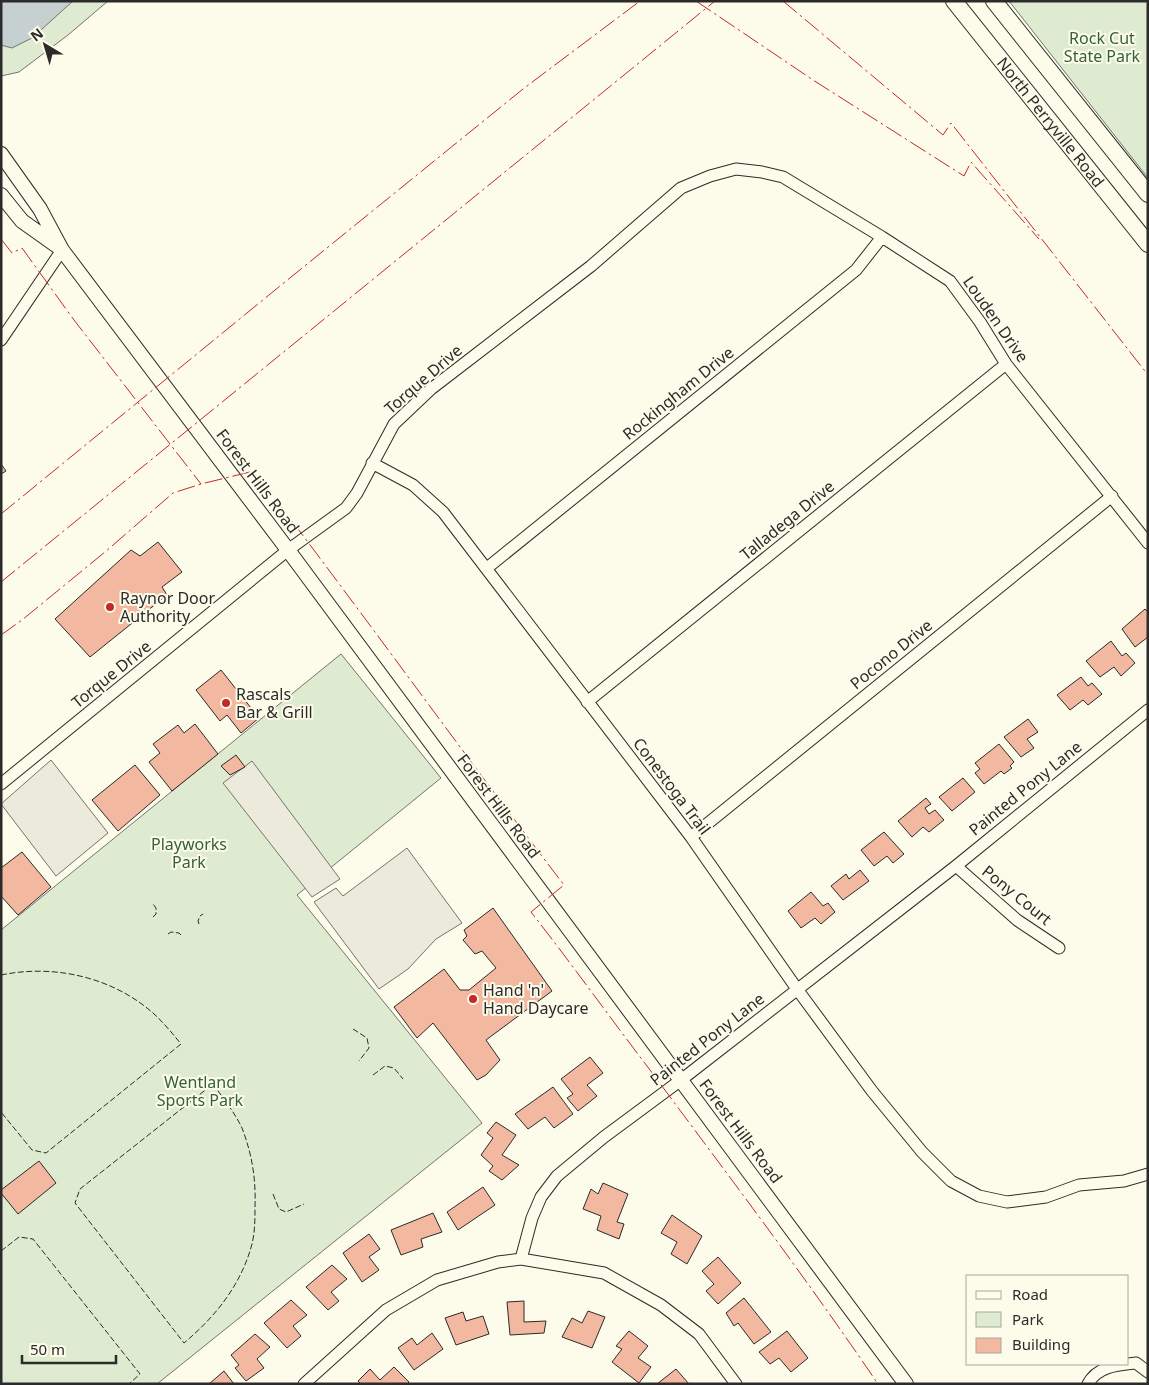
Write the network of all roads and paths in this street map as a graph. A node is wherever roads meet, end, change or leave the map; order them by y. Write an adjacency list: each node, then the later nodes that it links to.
1 (954, 1): 8 (main road, North Perryville Road)
2 (994, 1): 5 (main road, North Perryville Road)
3 (1, 154): 9 (street, Forest Hills Road)
4 (736, 169): 7 (street, Louden Drive); 12 (street, Torque Drive)
5 (1148, 194)
6 (1, 195): 9 (street, Forest Hills Road)
7 (882, 237): 11 (street, Louden Drive); 16 (street, Rockingham Drive)
8 (1148, 244)
9 (62, 250): 10 (street); 15 (street, Forest Hills Road)
10 (1, 340)
11 (1006, 364): 13 (street, Louden Drive); 17 (street, Talladega Drive)
12 (372, 463): 15 (street, Torque Drive); 16 (street, Conestoga Trail)
13 (1112, 496): 14 (street, Louden Drive); 20 (street, Pocono Drive)
14 (1148, 543)
15 (288, 550): 19 (street, Torque Drive); 24 (street, Forest Hills Road)
16 (487, 568): 17 (street, Conestoga Trail)
17 (587, 702): 20 (street, Conestoga Trail)
18 (1148, 710): 21 (street, Painted Pony Lane)
19 (1, 784)
20 (691, 837): 23 (street, Conestoga Trail)
21 (956, 866): 22 (street, Pony Court); 23 (street, Painted Pony Lane)
22 (1059, 948)
23 (797, 989): 24 (street, Painted Pony Lane); 25 (street, Conestoga Trail)
24 (681, 1080): 26 (street, Painted Pony Lane); 32 (street, Forest Hills Road)
25 (1148, 1174)
26 (521, 1259): 30 (street); 31 (street)
27 (1129, 1364): 29 (street)
28 (1119, 1365): 33 (street)
29 (1148, 1372)
30 (304, 1384)
31 (736, 1384)
32 (906, 1384)
33 (1088, 1384)

